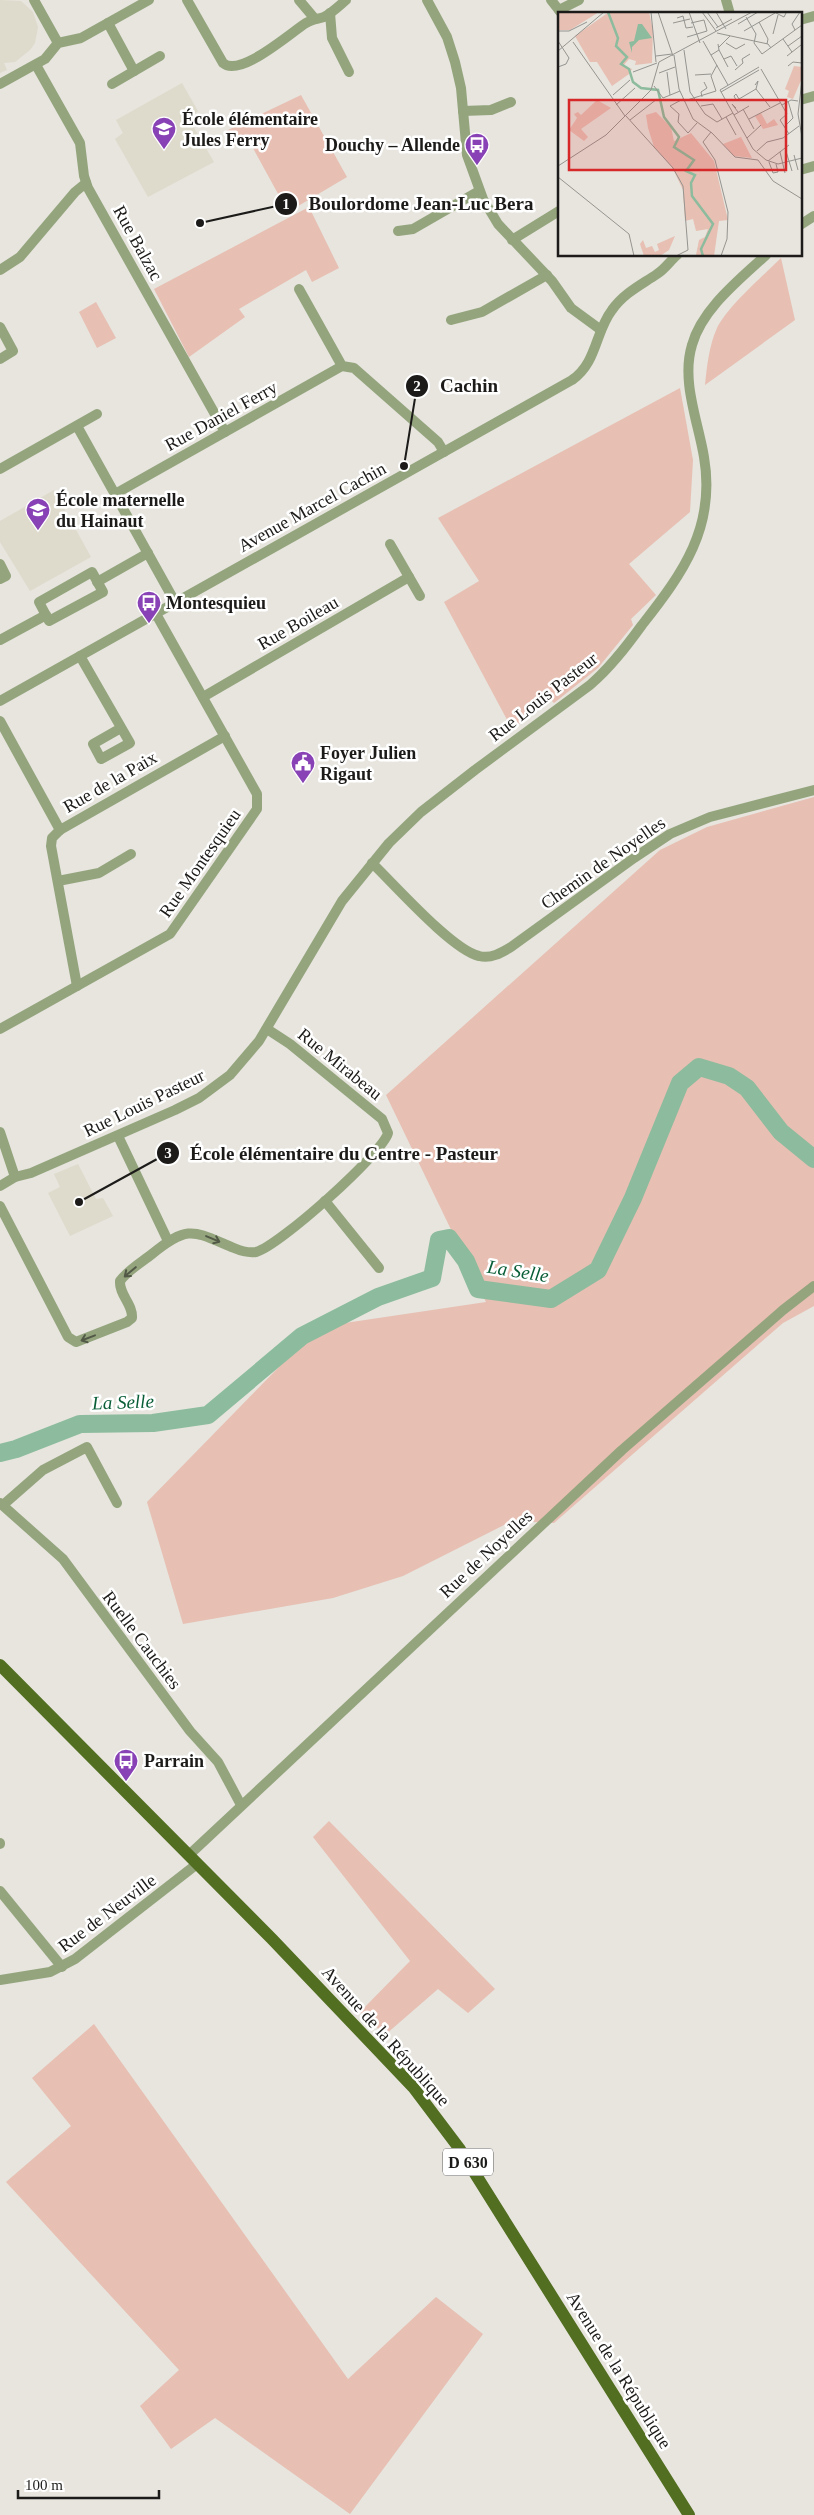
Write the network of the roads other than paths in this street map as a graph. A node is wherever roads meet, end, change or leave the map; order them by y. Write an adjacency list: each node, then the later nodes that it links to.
1 (34, 0): 13 (street)
2 (149, 0): 12 (street)
3 (187, 0): 11 (street)
4 (299, 0): 11 (street)
5 (346, 0): 10 (street)
6 (427, 0): 21 (street)
7 (551, 0): 9 (street)
8 (580, 0): 9 (street)
9 (560, 12)
10 (330, 13): 11 (street); 17 (street)
11 (315, 19)
12 (108, 23): 13 (street); 16 (street)
13 (58, 44): 15 (street)
14 (160, 56): 16 (street)
15 (36, 65): 18 (street); 22 (street, Rue Balzac)
16 (134, 71): 19 (street)
17 (349, 72)
18 (0, 84)
19 (112, 84)
20 (511, 102): 21 (street)
21 (463, 112): 23 (street)
22 (86, 184): 31 (street); 41 (street, Rue Balzac)
23 (479, 191): 27 (street); 28 (street)
24 (558, 212): 28 (street)
25 (814, 216): 26 (street)
26 (802, 224)
27 (398, 231)
28 (512, 240): 32 (street)
29 (676, 256): 36 (street, Avenue Marcel Cachin)
30 (765, 256): 65 (street, Rue Louis Pasteur)
31 (0, 270)
32 (547, 275): 34 (street); 36 (street)
33 (298, 289): 38 (street)
34 (452, 320)
35 (0, 327): 37 (street)
36 (601, 330): 42 (street, Avenue Marcel Cachin)
37 (0, 359)
38 (342, 366): 41 (street, Rue Daniel Ferry); 42 (street)
39 (97, 414): 40 (street)
40 (77, 426): 43 (street); 44 (street)
41 (225, 432): 44 (street, Rue Daniel Ferry)
42 (444, 452): 52 (street, Avenue Marcel Cachin)
43 (0, 469)
44 (115, 494): 46 (street)
45 (390, 544): 48 (street)
46 (148, 553): 50 (street); 52 (street)
47 (0, 564): 49 (street)
48 (409, 577): 51 (street); 57 (street, Rue Boileau)
49 (0, 579)
50 (97, 582): 54 (street); 54 (street)
51 (420, 596)
52 (175, 602): 53 (street, Avenue Marcel Cachin)
53 (156, 614): 56 (street, Avenue Marcel Cachin); 57 (street, Rue Montesquieu)
54 (46, 615): 55 (street)
55 (0, 640)
56 (80, 656): 58 (street, Avenue Marcel Cachin); 60 (street)
57 (203, 697): 61 (street, Rue Montesquieu)
58 (0, 701)
59 (0, 721): 63 (street)
60 (121, 728)
61 (225, 736): 63 (street, Rue de la Paix); 67 (street, Rue Montesquieu)
62 (814, 790): 65 (street, Chemin de Noyelles)
63 (60, 830): 66 (street, Rue de la Paix)
64 (131, 854): 66 (street)
65 (372, 863): 69 (street, Rue Louis Pasteur)
66 (58, 881): 67 (street, Rue de la Paix)
67 (77, 986): 68 (street, Rue Montesquieu)
68 (0, 1029)
69 (267, 1029): 71 (street, Rue Louis Pasteur); 74 (street, Rue Mirabeau)
70 (0, 1132): 72 (street)
71 (118, 1136): 72 (street, Rue Louis Pasteur); 76 (street)
72 (15, 1177): 73 (street, Rue Louis Pasteur)
73 (0, 1186)
74 (325, 1201): 76 (street, one-way to 74); 77 (street)
75 (0, 1206): 76 (street, one-way to 75)
76 (168, 1241)
77 (379, 1268)
78 (814, 1286): 82 (street, Rue de Noyelles)
79 (117, 1503): 80 (street, Ruelle Cauchies)
80 (1, 1504): 82 (street, Ruelle Cauchies)
81 (0, 1665): 83 (main road, Avenue de la République / D 630)
82 (241, 1805): 83 (street, Rue de Noyelles)
83 (193, 1860): 85 (street, Rue de Neuville); 87 (main road, Avenue de la République / D 630)
84 (0, 1891): 85 (street)
85 (62, 1966): 86 (street, Rue de Neuville)
86 (0, 1980)
87 (689, 2515)

